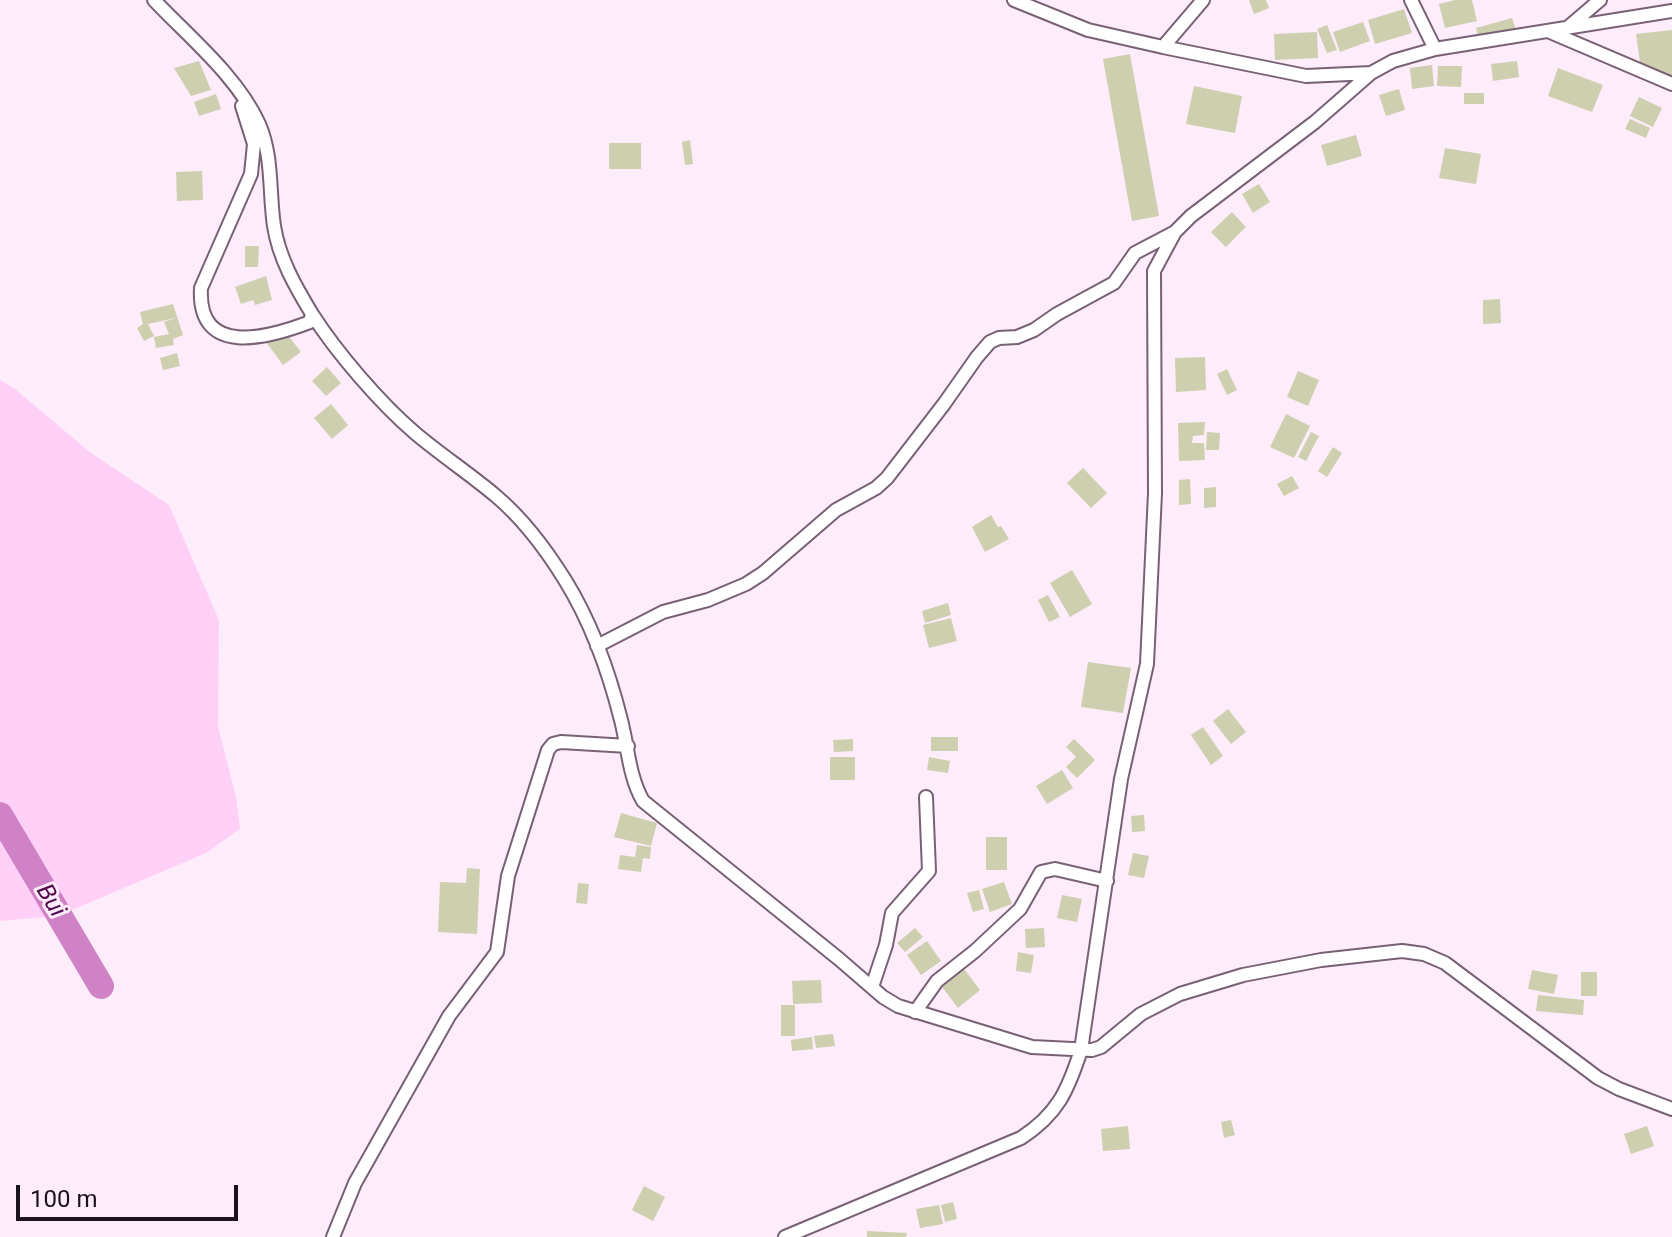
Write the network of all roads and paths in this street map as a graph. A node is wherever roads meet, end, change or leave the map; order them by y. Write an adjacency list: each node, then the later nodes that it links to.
1 (154, 0): 13 (street)
2 (1014, 0): 9 (street)
3 (1203, 0): 9 (street)
4 (1411, 0): 10 (street)
5 (1600, 0): 7 (street)
6 (1672, 11): 7 (street)
7 (1565, 30): 8 (street)
8 (1550, 32): 10 (street); 12 (street)
9 (1163, 47): 11 (street)
10 (1435, 49): 11 (street)
11 (1371, 73): 14 (street)
12 (1672, 84)
13 (235, 86): 17 (street); 17 (street)
14 (1175, 232): 15 (street); 16 (street)
15 (1148, 244): 16 (street); 18 (street)
16 (1154, 271): 21 (street)
17 (312, 314): 18 (street)
18 (597, 646): 19 (street)
19 (628, 746): 22 (street); 26 (street)
20 (926, 797): 22 (street)
21 (1107, 881): 23 (street); 24 (street)
22 (872, 987): 23 (street)
23 (915, 1012): 24 (street)
24 (1081, 1050): 25 (street); 27 (street)
25 (1672, 1109)
26 (333, 1237)
27 (785, 1237)

